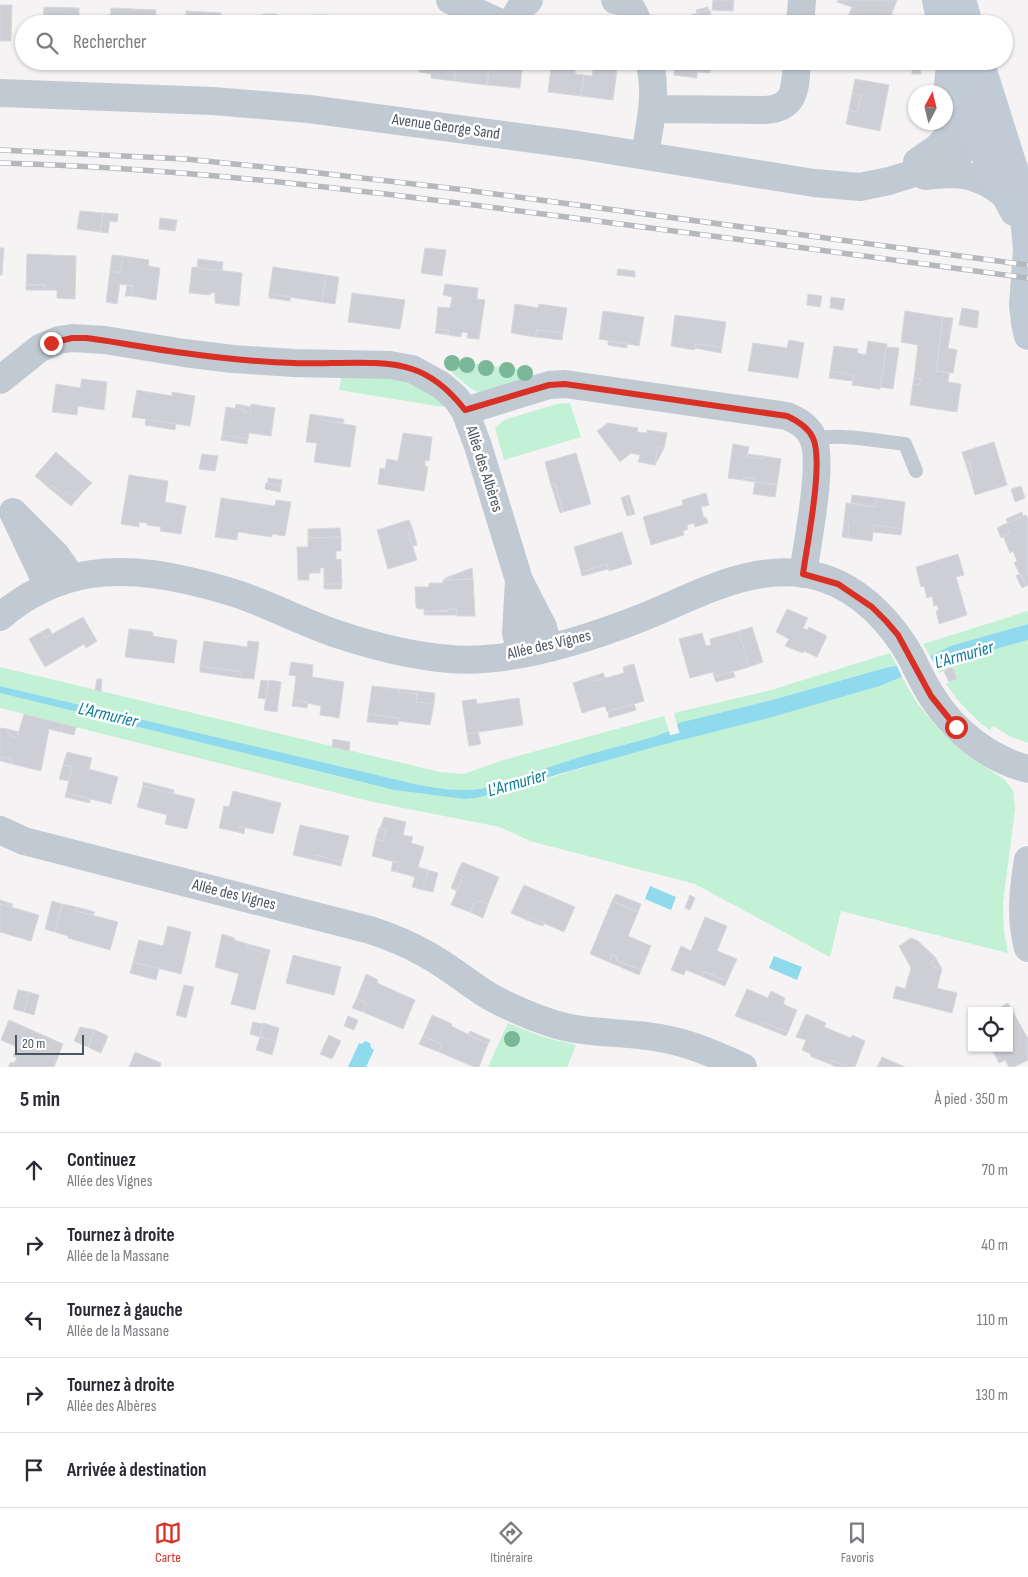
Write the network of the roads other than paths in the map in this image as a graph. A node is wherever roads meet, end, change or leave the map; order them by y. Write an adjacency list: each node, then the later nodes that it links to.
1 (450, 0): 7 (street)
2 (529, 0): 8 (street)
3 (615, 0): 9 (street)
4 (802, 0): 10 (street)
5 (936, 0): 11 (main road)
6 (962, 0): 12 (main road)
7 (483, 15)
8 (516, 15)
9 (635, 15)
10 (801, 15)
11 (939, 15)
12 (966, 15)
13 (650, 70): 18 (street)
14 (954, 70): 19 (main road)
15 (979, 70): 19 (main road)
16 (796, 72): 18 (street)
17 (0, 93): 21 (street, Avenue George Sand)
18 (653, 109): 21 (street)
19 (973, 119): 22 (street, Avenue George Sand); 23 (main road); 24 (main road)
20 (937, 130): 22 (street)
21 (645, 155): 22 (street, Avenue George Sand)
22 (889, 181): 23 (street)
23 (1004, 194): 24 (main road)
24 (1026, 242): 25 (main road)
25 (1028, 336)
26 (5, 366): 27 (street, Allée des Albères)
27 (465, 410): 28 (street); 32 (street, Allée des Albères)
28 (814, 439): 29 (lane); 31 (street)
29 (916, 471)
30 (6, 504): 33 (street)
31 (803, 574): 35 (street, Allée des Vignes); 37 (street, Allée des Vignes)
32 (519, 580): 35 (street, Allée des Albères); 36 (street, Allée des Albères)
33 (60, 582): 34 (street, Allée des Vignes); 36 (street, Allée des Vignes)
34 (0, 617)
35 (548, 648): 36 (street, Allée des Vignes)
36 (521, 653)
37 (1028, 769)
38 (0, 830): 41 (street, Allée des Vignes)
39 (1028, 860): 40 (street)
40 (1028, 948)
41 (743, 1067)

